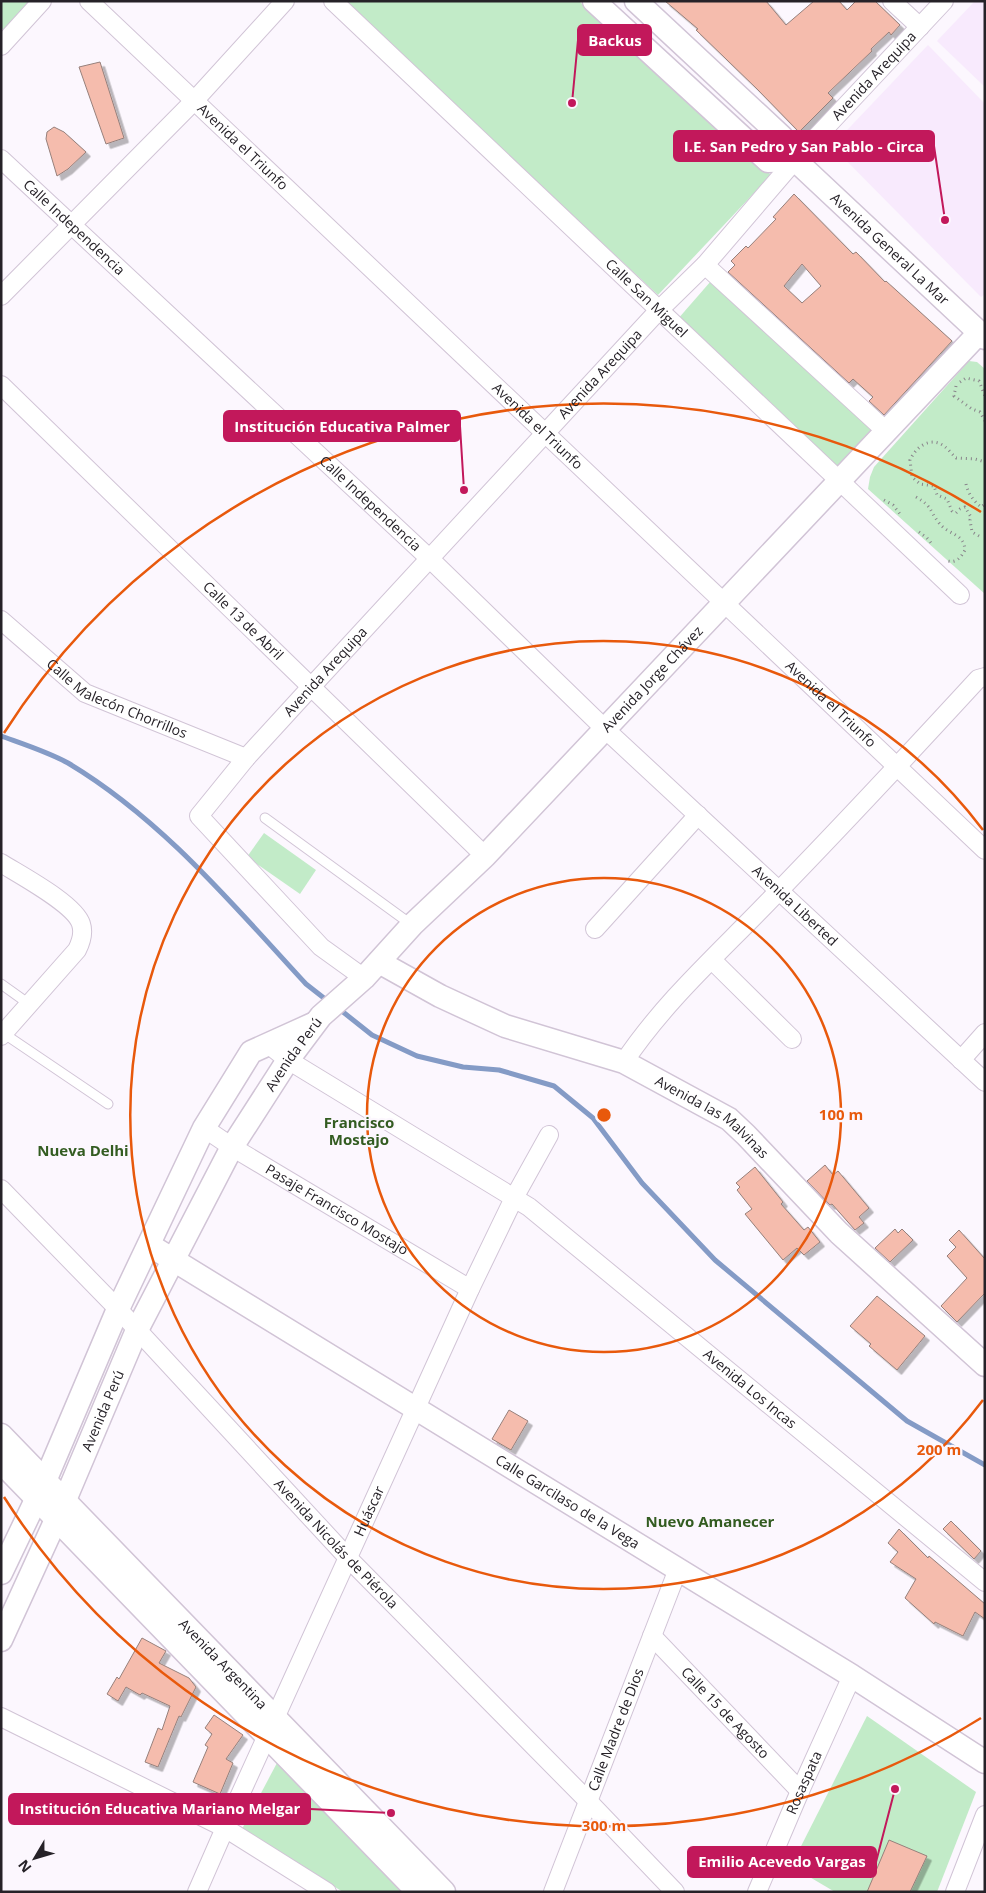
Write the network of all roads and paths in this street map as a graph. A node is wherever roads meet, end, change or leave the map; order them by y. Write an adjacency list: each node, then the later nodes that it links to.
1 (42, 1): 10 (street)
2 (89, 1): 11 (street, Avenida el Triunfo)
3 (285, 1): 11 (street)
4 (333, 1): 17 (street, Calle San Miguel)
5 (594, 1): 13 (street)
6 (636, 1): 13 (street, Avenida General La Mar)
7 (892, 1): 9 (street)
8 (944, 1): 9 (street, Avenida Arequipa)
9 (920, 27): 13 (street, Avenida Arequipa)
10 (1, 46)
11 (194, 101): 14 (street); 23 (street, Avenida el Triunfo)
12 (1, 159): 14 (street, Calle Independencia)
13 (795, 160): 15 (street, Avenida Arequipa); 18 (street, Avenida General La Mar)
14 (72, 225): 16 (street); 34 (street, Calle Independencia)
15 (705, 265): 17 (street, Avenida Arequipa); 22 (street)
16 (1, 296)
17 (659, 310): 23 (street, Avenida Arequipa); 25 (street, Calle San Miguel)
18 (983, 333): 22 (street, Avenida Jorge Chávez)
19 (1, 385): 40 (street, Calle 13 de Abril)
20 (985, 396): 21 (path)
21 (985, 421)
22 (886, 431): 25 (street, Avenida Jorge Chávez)
23 (544, 433): 34 (street, Avenida Arequipa); 37 (street, Avenida el Triunfo)
24 (985, 462): 32 (path)
25 (840, 481): 36 (street, Calle San Miguel); 37 (street, Avenida Jorge Chávez)
26 (966, 484): 29 (path)
27 (916, 497): 35 (path)
28 (879, 498): 30 (path)
29 (985, 504)
30 (902, 518)
31 (914, 528): 33 (path)
32 (979, 536)
33 (933, 546)
34 (430, 558): 40 (street, Avenida Arequipa); 41 (street, Calle Independencia)
35 (946, 561)
36 (960, 595)
37 (724, 604): 41 (street, Avenida Jorge Chávez); 43 (street, Avenida el Triunfo)
38 (1, 620): 42 (street, Calle Malecón Chorrillos)
39 (985, 677): 43 (street)
40 (310, 687): 42 (street, Avenida Arequipa); 47 (street, Calle 13 de Abril)
41 (605, 729): 44 (street, Avenida Liberted); 47 (street, Avenida Jorge Chávez)
42 (246, 758): 53 (street, Avenida Arequipa)
43 (897, 767): 46 (street, Avenida el Triunfo); 49 (street)
44 (698, 815): 49 (street, Avenida Liberted); 51 (street)
45 (265, 818): 50 (lane)
46 (985, 850)
47 (485, 856): 50 (street, Avenida Jorge Chávez)
48 (1, 863): 55 (street)
49 (780, 890): 52 (street); 62 (street, Avenida Liberted)
50 (412, 925): 53 (street, Avenida Jorge Chávez)
51 (595, 929)
52 (712, 960): 59 (street); 63 (street)
53 (366, 975): 56 (street, Avenida Jorge Chávez); 63 (street, Avenida las Malvinas)
54 (1, 984): 55 (lane)
55 (29, 1004): 58 (street)
56 (318, 1020): 60 (street, Avenida Perú); 61 (street, Avenida Perú)
57 (985, 1033): 62 (street)
58 (2, 1035): 65 (lane)
59 (792, 1038)
60 (268, 1044): 61 (street, Avenida Los Incas); 66 (street, Avenida Perú)
61 (288, 1060): 68 (street, Avenida Perú); 70 (street, Avenida Los Incas)
62 (961, 1060): 64 (street, Avenida Liberted)
63 (624, 1062): 76 (street, Avenida las Malvinas)
64 (985, 1082)
65 (108, 1104)
66 (204, 1128): 68 (street, Pasaje Francisco Mostajo); 71 (street, Avenida Perú)
67 (549, 1135): 70 (street, Huáscar)
68 (232, 1147): 72 (street, Avenida Perú); 73 (street, Pasaje Francisco Mostajo)
69 (1, 1189): 74 (street, Avenida Nicolás de Piérola)
70 (514, 1198): 73 (street, Huáscar); 85 (street, Avenida Los Incas)
71 (149, 1245): 72 (street, Calle Garcilaso de la Vega); 74 (street, Avenida Perú)
72 (173, 1260): 75 (street, Avenida Perú); 77 (street, Calle Garcilaso de la Vega)
73 (470, 1289): 77 (street, Huáscar)
74 (118, 1309): 75 (street, Avenida Nicolás de Piérola); 80 (street, Avenida Perú)
75 (137, 1330): 81 (street, Avenida Perú); 82 (street, Avenida Nicolás de Piérola)
76 (985, 1365)
77 (417, 1409): 82 (street, Huáscar); 83 (street, Calle Garcilaso de la Vega)
78 (1, 1435): 80 (street, Avenida Argentina)
79 (1, 1462): 80 (street, Avenida Argentina)
80 (41, 1489): 81 (street, Avenida Argentina); 84 (street, Avenida Perú)
81 (60, 1509): 87 (street, Avenida Perú); 90 (street, Avenida Argentina)
82 (348, 1559): 90 (street, Huáscar); 93 (street, Avenida Nicolás de Piérola)
83 (678, 1569): 86 (street, Calle Madre de Dios); 88 (street, Calle Garcilaso de la Vega)
84 (1, 1573)
85 (985, 1582)
86 (652, 1636): 92 (street, Calle 15 de Agosto); 93 (street, Calle Madre de Dios)
87 (1, 1640)
88 (852, 1676): 91 (street, Calle Garcilaso de la Vega); 92 (street, Rosaspata)
89 (1, 1717): 95 (street)
90 (271, 1727): 95 (street, Huáscar); 98 (street, Avenida Argentina); 99 (street, Avenida Argentina)
91 (985, 1762)
92 (800, 1791): 102 (street, Rosaspata)
93 (588, 1801): 100 (street, Calle Madre de Dios); 101 (street, Avenida Nicolás de Piérola)
94 (985, 1815): 103 (street)
95 (225, 1828): 96 (street, Huáscar); 97 (street)
96 (197, 1892)
97 (327, 1892)
98 (418, 1892)
99 (444, 1892)
100 (553, 1892)
101 (675, 1892)
102 (757, 1892)
103 (955, 1892)

